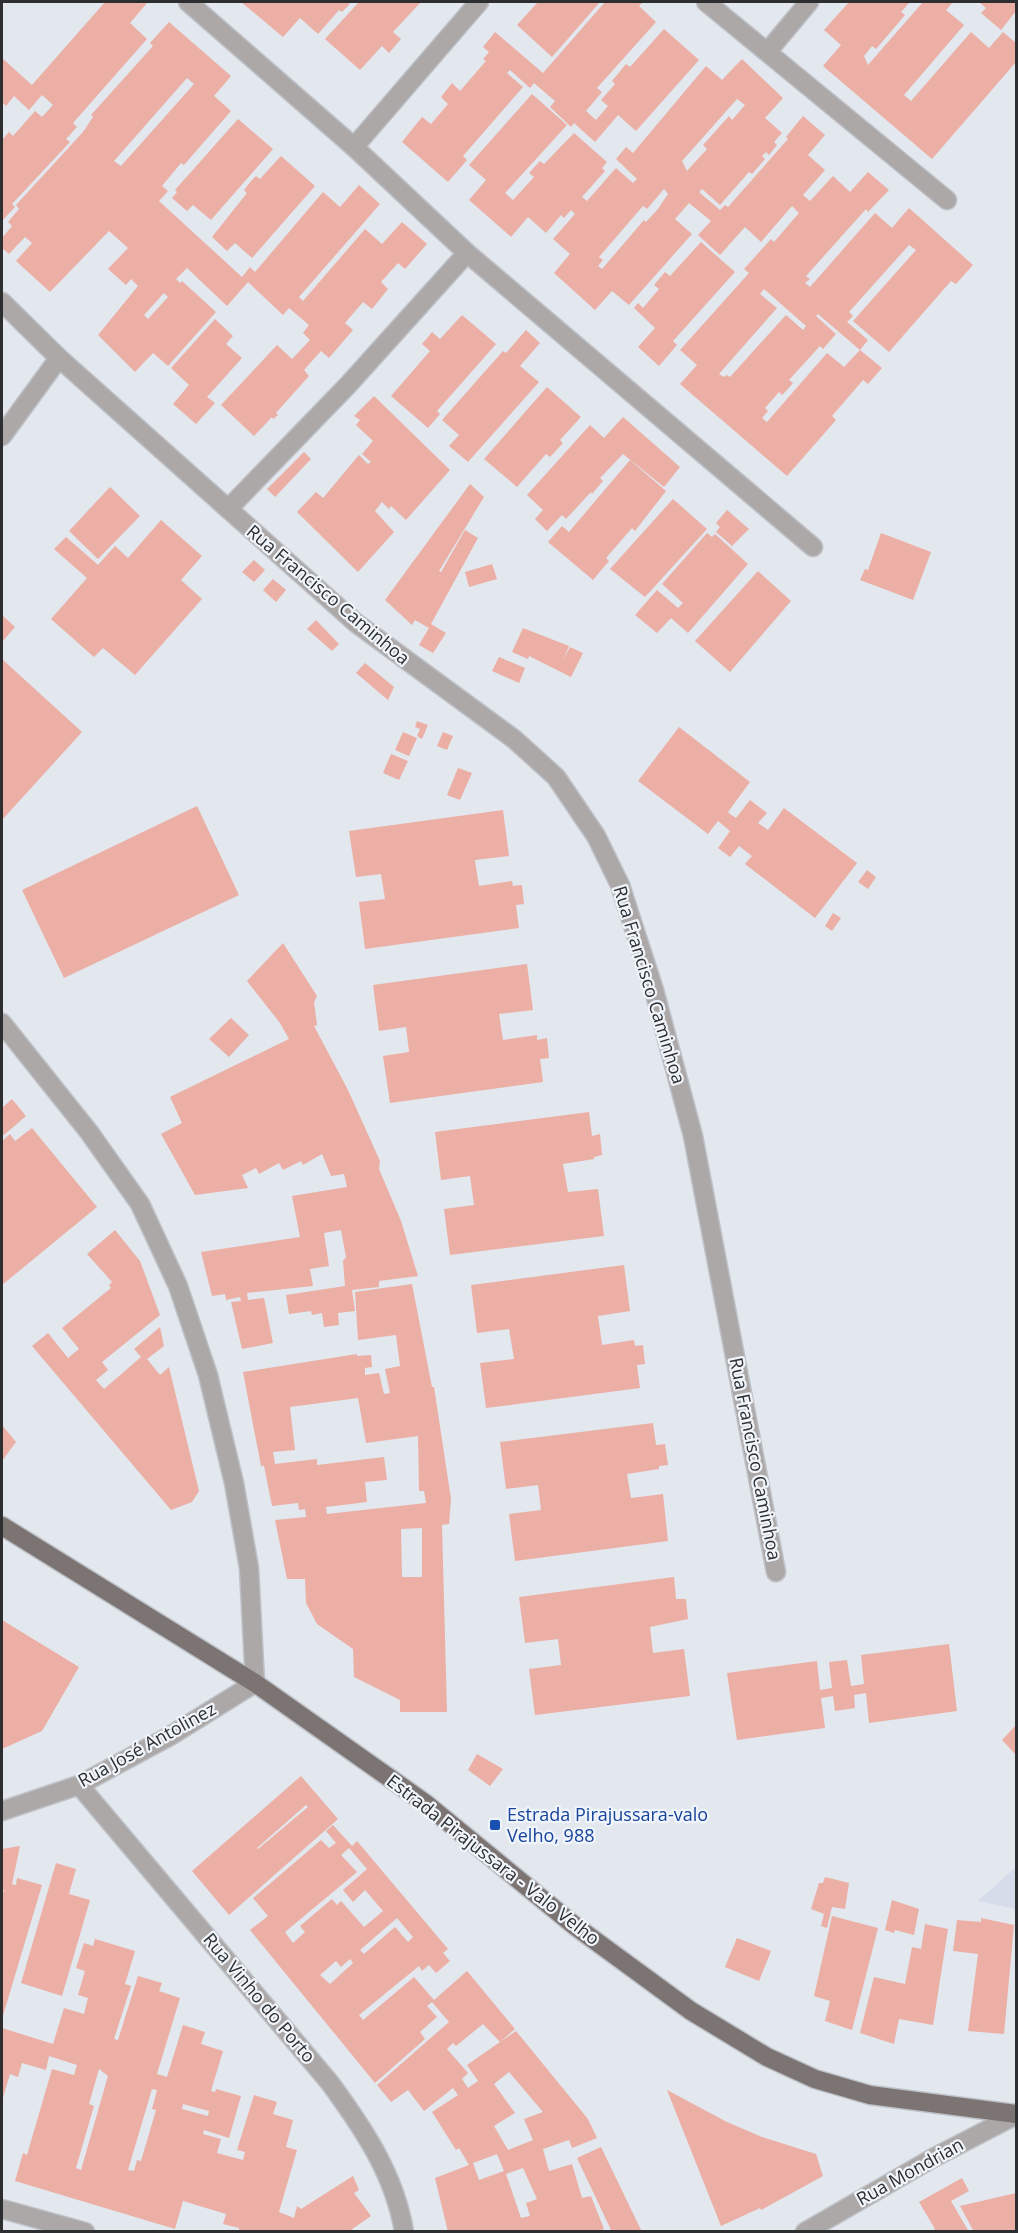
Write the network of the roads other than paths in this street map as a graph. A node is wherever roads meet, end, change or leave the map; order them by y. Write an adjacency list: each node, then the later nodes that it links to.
1 (188, 2): 6 (street)
2 (479, 2): 6 (street)
3 (706, 2): 5 (street)
4 (809, 2): 5 (street)
5 (768, 51): 7 (street)
6 (354, 147): 8 (street)
7 (947, 200)
8 (467, 253): 12 (street); 13 (street)
9 (2, 302): 10 (street, Rua Francisco Caminhoa)
10 (59, 358): 11 (street); 12 (street, Rua Francisco Caminhoa)
11 (2, 436)
12 (228, 509): 16 (street, Rua Francisco Caminhoa)
13 (813, 547)
14 (2, 1023): 17 (street)
15 (2, 1526): 17 (main road, Estrada Pirajussara - Valo Velho)
16 (776, 1572)
17 (255, 1683): 18 (street, Rua José Antolinez); 20 (main road, Estrada Pirajussara - Valo Velho)
18 (79, 1785): 19 (street, Rua José Antolinez); 23 (street, Rua Vinho do Porto)
19 (2, 1812)
20 (1017, 2114): 24 (street, Rua Mondrian)
21 (2, 2209): 22 (street)
22 (85, 2232)
23 (404, 2232)
24 (805, 2232)

